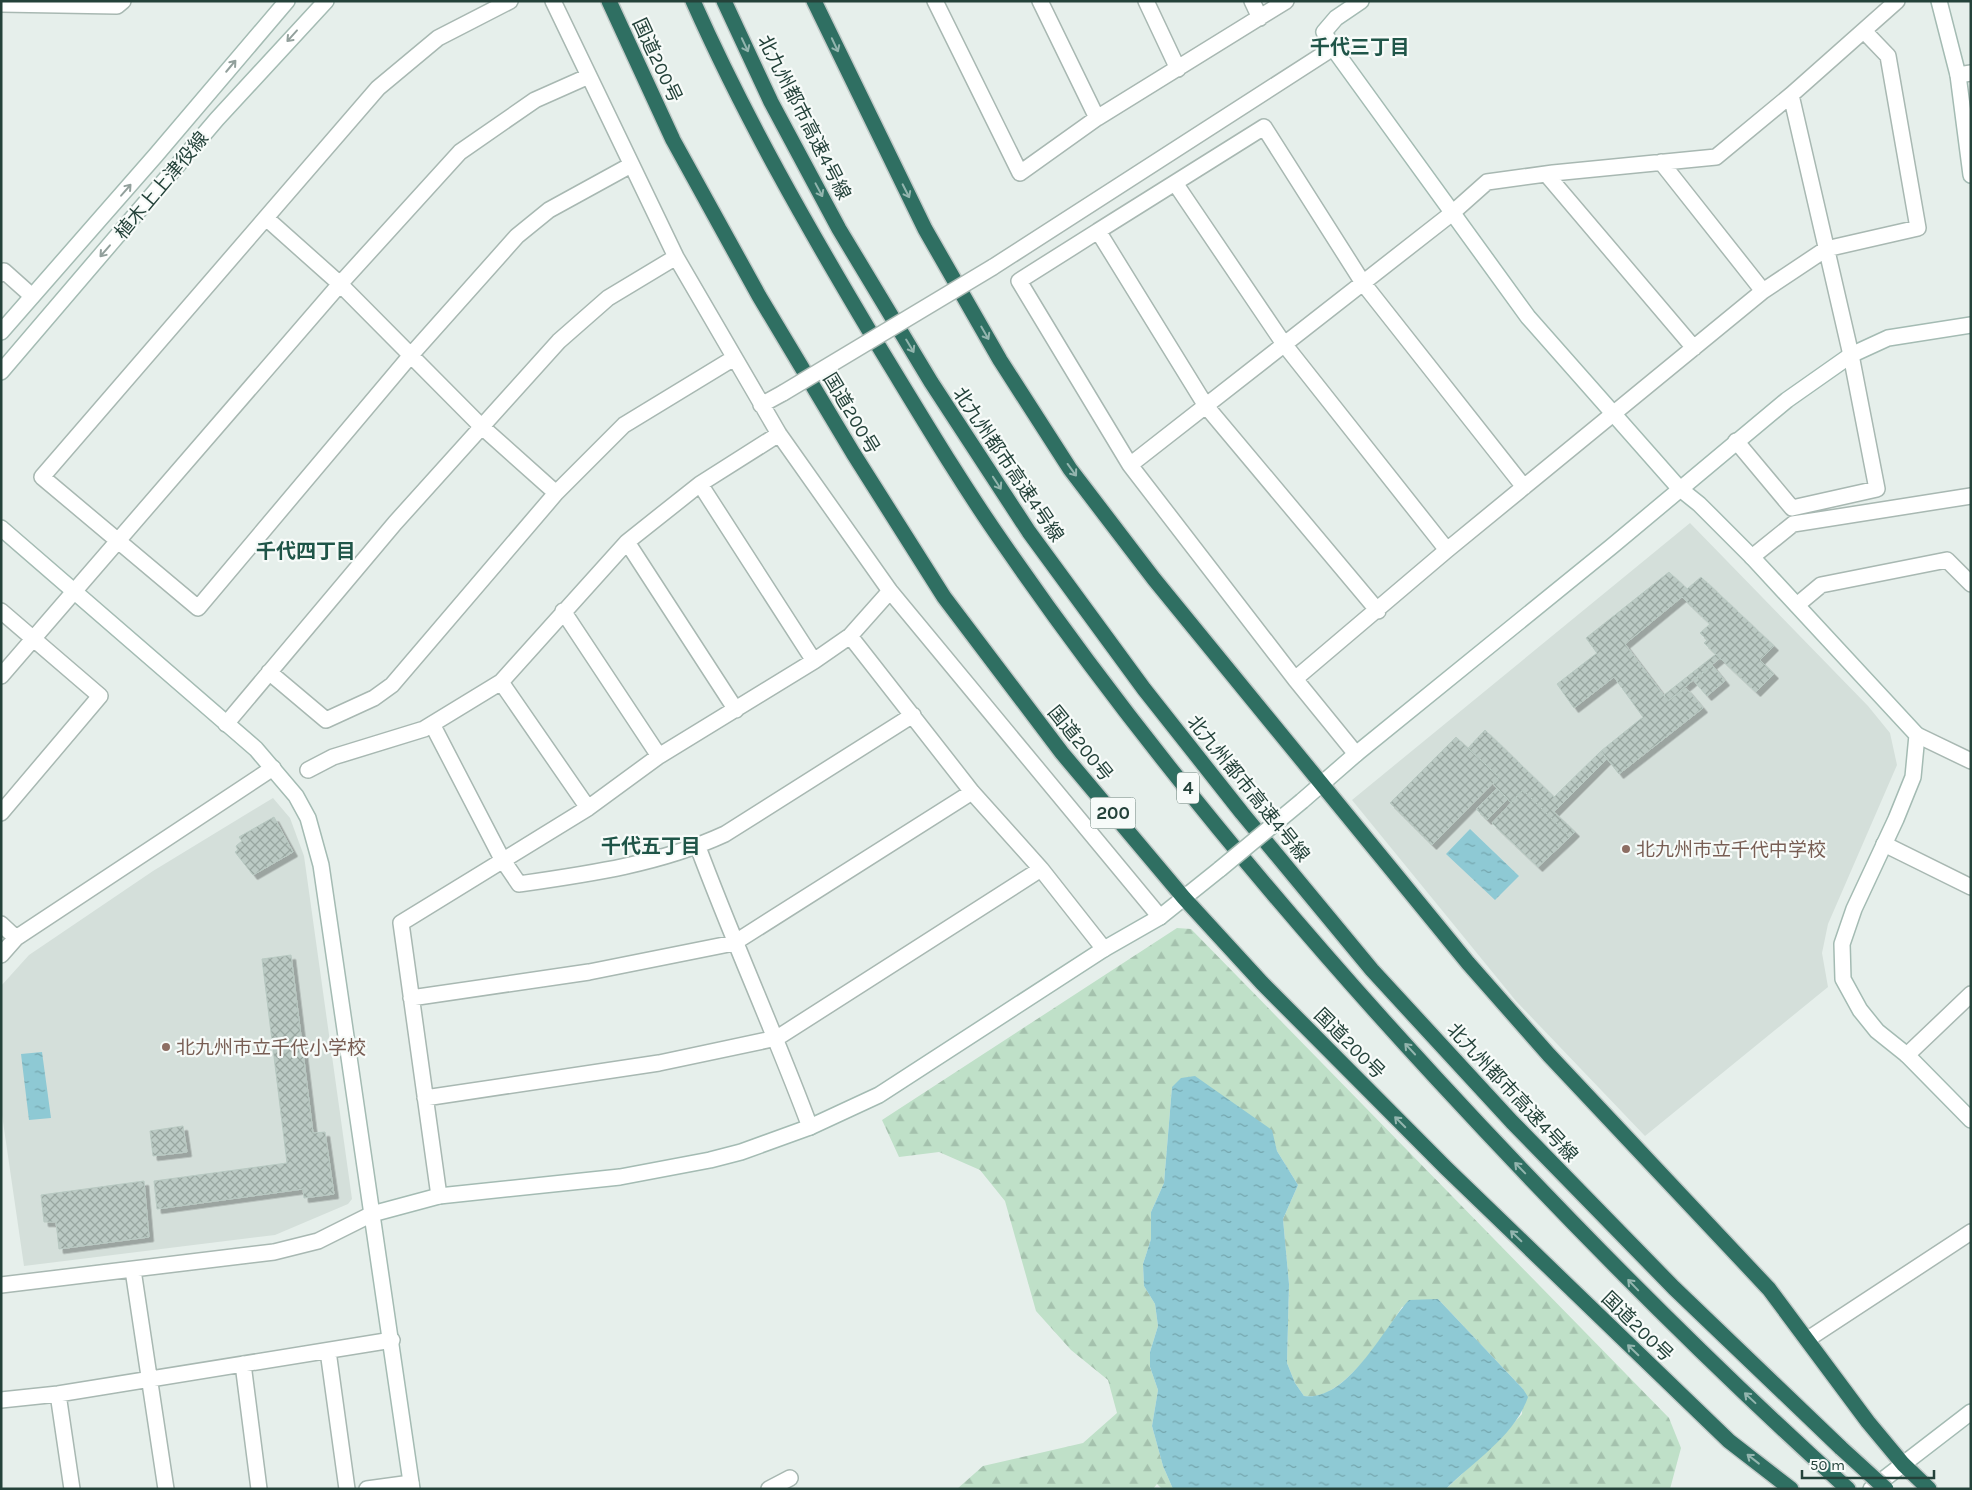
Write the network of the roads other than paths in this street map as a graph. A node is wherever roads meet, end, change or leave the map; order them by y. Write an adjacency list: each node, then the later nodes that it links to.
1 (123, 1): 18 (street)
2 (287, 1): 41 (street, 植木上上津役線, one-way to 2)
3 (326, 1): 49 (street, 植木上上津役線, one-way to 49)
4 (510, 1): 33 (street)
5 (554, 1): 24 (street)
6 (609, 1): 100 (highway, 国道200号 / 200)
7 (693, 1): 137 (highway, 4, one-way to 7)
8 (724, 1): 139 (highway, 北九州都市高速4号線 / 4, one-way to 139, bridge)
9 (814, 1): 91 (highway, one-way to 91)
10 (935, 1): 26 (street)
11 (1040, 1): 26 (street)
12 (1146, 1): 22 (street)
13 (1252, 1): 19 (street)
14 (1286, 1): 19 (street)
15 (1362, 1): 21 (street)
16 (1897, 1): 20 (street)
17 (1938, 1): 23 (street)
18 (1, 4)
19 (1260, 18): 22 (street)
20 (1864, 31): 25 (street); 35 (street)
21 (1333, 48): 32 (street); 50 (street, bridge)
22 (1178, 69): 26 (street)
23 (1964, 74): 30 (street)
24 (589, 76): 28 (street); 39 (street)
25 (1791, 95): 27 (street); 35 (street)
26 (1097, 118)
27 (1661, 162): 29 (street); 40 (street)
28 (632, 165): 36 (street); 46 (street)
29 (1547, 174): 32 (street); 45 (street)
30 (1971, 174)
31 (1175, 183): 34 (street); 38 (street); 44 (street)
32 (1452, 214): 38 (street); 52 (street)
33 (266, 218): 39 (street); 63 (street)
34 (1098, 231): 51 (street); 56 (street)
35 (1826, 249): 40 (street); 47 (street)
36 (676, 257): 48 (street); 53 (street)
37 (1, 274): 41 (street)
38 (1363, 283): 44 (street); 58 (street)
39 (340, 284): 46 (street); 63 (street)
40 (1763, 291): 45 (street)
41 (32, 296): 43 (street, 植木上上津役線)
42 (1971, 325): 47 (street)
43 (1, 332)
44 (1284, 344): 51 (street); 65 (street)
45 (1694, 348): 52 (street)
46 (410, 355): 53 (street); 63 (street)
47 (1851, 355): 55 (street); 55 (street)
48 (734, 358): 50 (street); 60 (street)
49 (1, 372)
50 (761, 405): 54 (street)
51 (1206, 406): 56 (street); 72 (street)
52 (1614, 414): 58 (street); 59 (street)
53 (481, 426): 60 (street); 77 (street)
54 (779, 434): 57 (street); 68 (street)
55 (1736, 441): 59 (street)
56 (1130, 465): 79 (street)
57 (700, 484): 64 (street); 76 (street)
58 (1524, 487): 65 (street)
59 (1680, 488): 66 (street); 86 (street)
60 (556, 493): 77 (street)
61 (1969, 496): 66 (street)
62 (1, 528): 69 (street)
63 (120, 541): 69 (street)
64 (627, 542): 73 (street); 81 (street)
65 (1447, 550): 72 (street)
66 (1752, 557): 70 (street)
67 (1971, 584): 70 (street)
68 (890, 591): 74 (street); 101 (street)
69 (73, 592): 75 (street); 83 (street)
70 (1797, 605): 85 (street)
71 (1, 611): 75 (street)
72 (1378, 611): 79 (street)
73 (563, 612): 80 (street); 87 (street)
74 (850, 636): 76 (street); 82 (street)
75 (33, 639): 78 (street); 94 (street)
76 (814, 661): 81 (street)
77 (270, 672): 83 (street)
78 (1, 676)
79 (1295, 679): 86 (street)
80 (501, 682): 84 (street); 93 (street)
81 (736, 710): 87 (street)
82 (913, 715): 92 (street); 96 (street)
83 (226, 724): 89 (street)
84 (432, 724): 90 (street); 97 (street)
85 (1918, 735): 88 (street); 95 (street)
86 (1356, 754): 91 (street)
87 (660, 756): 93 (street)
88 (1971, 761)
89 (272, 768): 103 (street); 115 (street)
90 (308, 770)
91 (1322, 784): 100 (street, bridge); 119 (highway)
92 (972, 792): 98 (street); 104 (street)
93 (588, 808): 97 (street)
94 (1, 813)
95 (1884, 844): 99 (street); 110 (street)
96 (698, 847): 97 (street); 104 (street)
97 (502, 859): 108 (street)
98 (1040, 869): 105 (street); 109 (street)
99 (1971, 887)
100 (1184, 898): 101 (street); 136 (highway, 国道200号 / 200, one-way to 100)
101 (1160, 917): 105 (street)
102 (1, 924): 103 (street)
103 (16, 938): 106 (street)
104 (734, 943): 108 (street); 109 (street)
105 (1104, 949): 113 (street)
106 (1, 955)
107 (1971, 994): 110 (street)
108 (411, 998): 111 (street)
109 (777, 1038): 111 (street); 113 (street)
110 (1907, 1056): 112 (street)
111 (425, 1098): 114 (street)
112 (1971, 1120)
113 (810, 1127): 114 (street)
114 (439, 1196): 115 (street)
115 (372, 1214): 117 (street); 120 (street)
116 (1971, 1232): 119 (street)
117 (133, 1270): 118 (street); 123 (street)
118 (1, 1285)
119 (1808, 1339): 127 (highway)
120 (392, 1340): 121 (street); 129 (street)
121 (328, 1351): 122 (street); 133 (street)
122 (243, 1364): 123 (street); 132 (street)
123 (151, 1379): 124 (street); 131 (street)
124 (58, 1394): 125 (street); 130 (street)
125 (1, 1400)
126 (1971, 1412): 127 (street)
127 (1903, 1464): 138 (street); 140 (highway)
128 (790, 1478): 135 (street)
129 (411, 1486): 134 (street)
130 (72, 1489)
131 (166, 1489)
132 (259, 1489)
133 (347, 1489)
134 (367, 1489)
135 (769, 1489)
136 (1791, 1489)
137 (1848, 1489)
138 (1871, 1489)
139 (1886, 1489)
140 (1929, 1489)

